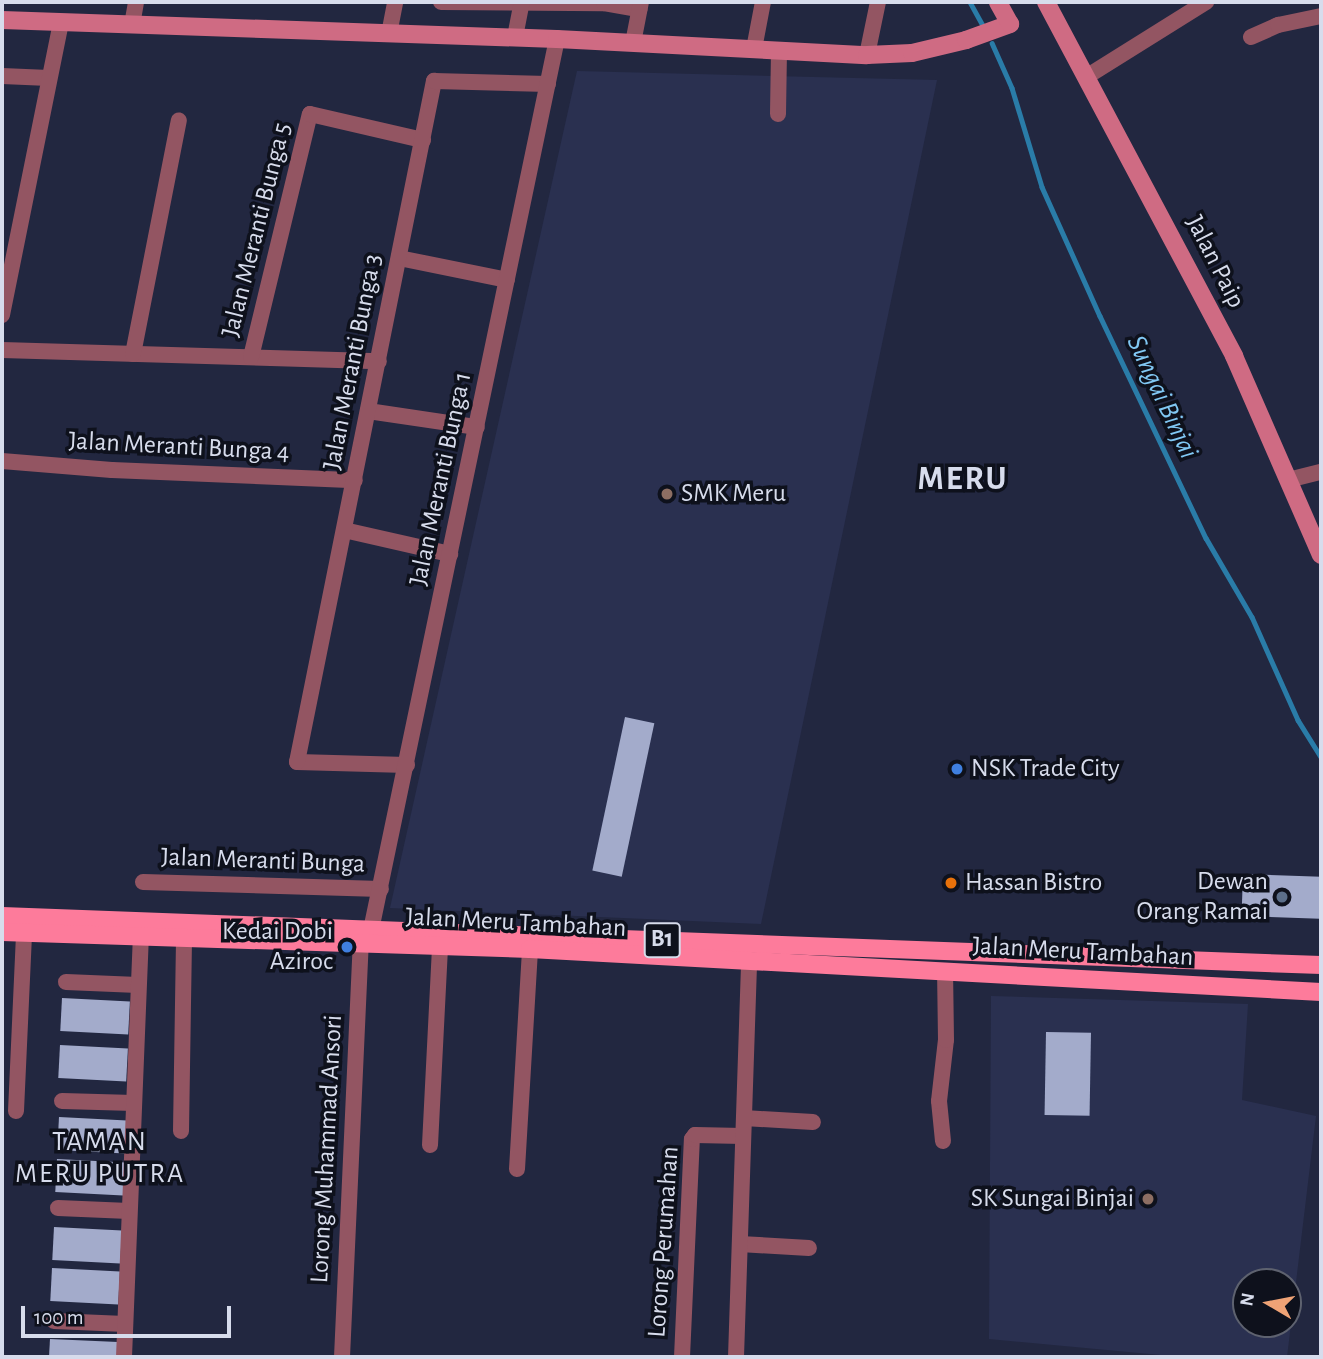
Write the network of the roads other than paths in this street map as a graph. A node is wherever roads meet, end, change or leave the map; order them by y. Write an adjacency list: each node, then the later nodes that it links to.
1 (136, 2): 14 (street)
2 (395, 2): 15 (street)
3 (441, 2): 4 (street)
4 (522, 2): 10 (street); 16 (street)
5 (763, 2): 20 (street)
6 (878, 2): 22 (street)
7 (998, 2): 22 (street)
8 (1046, 2): 24 (street, Jalan Paip)
9 (1206, 2): 24 (street)
10 (640, 5): 19 (street)
11 (1321, 16): 17 (street)
12 (2, 20): 13 (street)
13 (61, 22): 14 (street); 25 (street)
14 (132, 25): 15 (street)
15 (389, 34): 16 (street)
16 (515, 37): 18 (street)
17 (1251, 37)
18 (557, 38): 19 (street); 26 (street, Jalan Meranti Bunga 1)
19 (633, 43): 20 (street)
20 (754, 49): 21 (street)
21 (779, 50): 22 (street); 27 (street)
22 (867, 55)
23 (2, 76): 25 (street)
24 (1086, 77): 42 (street, Jalan Paip)
25 (49, 78): 32 (street)
26 (548, 84): 29 (street, Jalan Meranti Bunga 3); 31 (street, Jalan Meranti Bunga 1)
27 (778, 114)
28 (179, 120): 34 (street)
29 (423, 140): 30 (street, Jalan Meranti Bunga 3); 35 (street, Jalan Meranti Bunga 5)
30 (399, 258): 31 (street); 36 (street, Jalan Meranti Bunga 3)
31 (507, 280): 38 (street, Jalan Meranti Bunga 1)
32 (2, 315)
33 (2, 350): 34 (street)
34 (132, 354): 35 (street)
35 (251, 357): 36 (street)
36 (379, 361): 37 (street, Jalan Meranti Bunga 3)
37 (368, 411): 38 (street); 41 (street, Jalan Meranti Bunga 3)
38 (477, 427): 44 (street, Jalan Meranti Bunga 1)
39 (2, 461): 41 (street, Jalan Meranti Bunga 4)
40 (1321, 472): 42 (street)
41 (355, 480): 43 (street, Jalan Meranti Bunga 3)
42 (1288, 480): 45 (street, Jalan Paip)
43 (344, 530): 44 (street); 46 (street, Jalan Meranti Bunga 3)
44 (450, 554): 46 (street, Jalan Meranti Bunga 1)
45 (1321, 555)
46 (407, 765): 48 (street, Jalan Meranti Bunga 1)
47 (143, 883): 48 (street, Jalan Meranti Bunga)
48 (381, 889): 52 (street, Jalan Meranti Bunga 1)
49 (2, 916): 52 (main road, Jalan Meru Tambahan / B1)
50 (2, 932): 51 (main road, Jalan Meru Tambahan / B1)
51 (24, 932): 53 (main road, Jalan Meru Tambahan / B1); 64 (street)
52 (366, 936): 54 (main road, Jalan Meru Tambahan / B1); 55 (main road, Jalan Meru Tambahan / B1); 58 (main road, Jalan Meru Tambahan / B1); 82 (street, Lorong Muhammad Ansori)
53 (141, 937): 54 (main road, Jalan Meru Tambahan / B1); 61 (street)
54 (184, 938): 70 (street)
55 (440, 945): 56 (main road, Jalan Meru Tambahan / B1); 73 (street)
56 (530, 949): 57 (main road, Jalan Meru Tambahan / B1); 74 (street)
57 (749, 960): 59 (main road, Jalan Meru Tambahan / B1); 68 (street)
58 (1321, 965)
59 (945, 971): 62 (main road, Jalan Meru Tambahan / B1); 72 (street)
60 (66, 982): 61 (street)
61 (138, 985): 66 (street)
62 (1321, 992)
63 (2, 1050): 64 (street)
64 (19, 1050): 67 (street)
65 (62, 1101): 66 (street)
66 (134, 1103): 76 (street)
67 (16, 1111)
68 (744, 1118): 69 (street); 71 (street)
69 (813, 1122)
70 (181, 1131)
71 (743, 1136): 77 (street); 83 (street, Lorong Perumahan)
72 (943, 1141)
73 (430, 1145)
74 (517, 1169)
75 (58, 1208): 76 (street)
76 (130, 1211): 80 (street)
77 (740, 1244): 78 (street); 84 (street)
78 (809, 1248)
79 (54, 1321): 80 (street)
80 (125, 1324): 81 (street)
81 (124, 1357)
82 (342, 1357)
83 (682, 1357)
84 (736, 1357)

